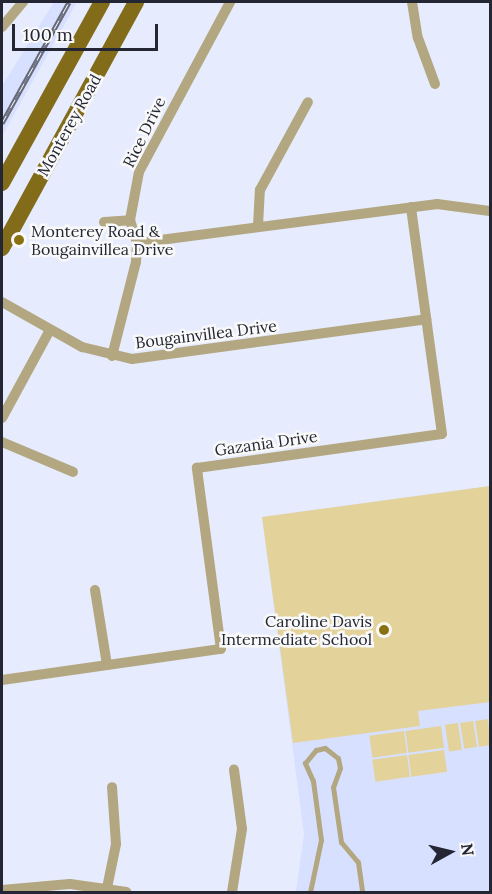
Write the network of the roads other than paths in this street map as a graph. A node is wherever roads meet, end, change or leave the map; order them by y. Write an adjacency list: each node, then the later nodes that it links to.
1 (23, 2): 6 (street)
2 (102, 2): 9 (main road, Monterey Road)
3 (136, 2): 16 (main road, Monterey Road)
4 (230, 2): 12 (street, Rice Drive)
5 (412, 2): 7 (street)
6 (2, 27)
7 (435, 84)
8 (308, 102): 14 (street)
9 (2, 183)
10 (411, 207): 11 (street); 14 (street); 18 (street, Gazania Drive)
11 (490, 211)
12 (130, 220): 13 (street); 15 (street, Rice Drive)
13 (104, 222)
14 (258, 226): 15 (street)
15 (137, 243): 20 (street, Rice Drive)
16 (2, 248)
17 (2, 302): 19 (street, Bougainvillea Drive)
18 (426, 320): 20 (street, Bougainvillea Drive); 25 (street, Gazania Drive)
19 (50, 330): 20 (street, Bougainvillea Drive); 21 (street)
20 (112, 356)
21 (2, 418)
22 (2, 442): 23 (street)
23 (73, 471)
24 (95, 590): 25 (street)
25 (107, 665): 26 (street, Gazania Drive)
26 (2, 680)
27 (234, 770): 32 (street)
28 (112, 787): 29 (street)
29 (107, 888): 30 (street); 31 (street)
30 (2, 890)
31 (126, 892)
32 (232, 892)
33 (310, 892): 34 (lane)
34 (362, 892)

